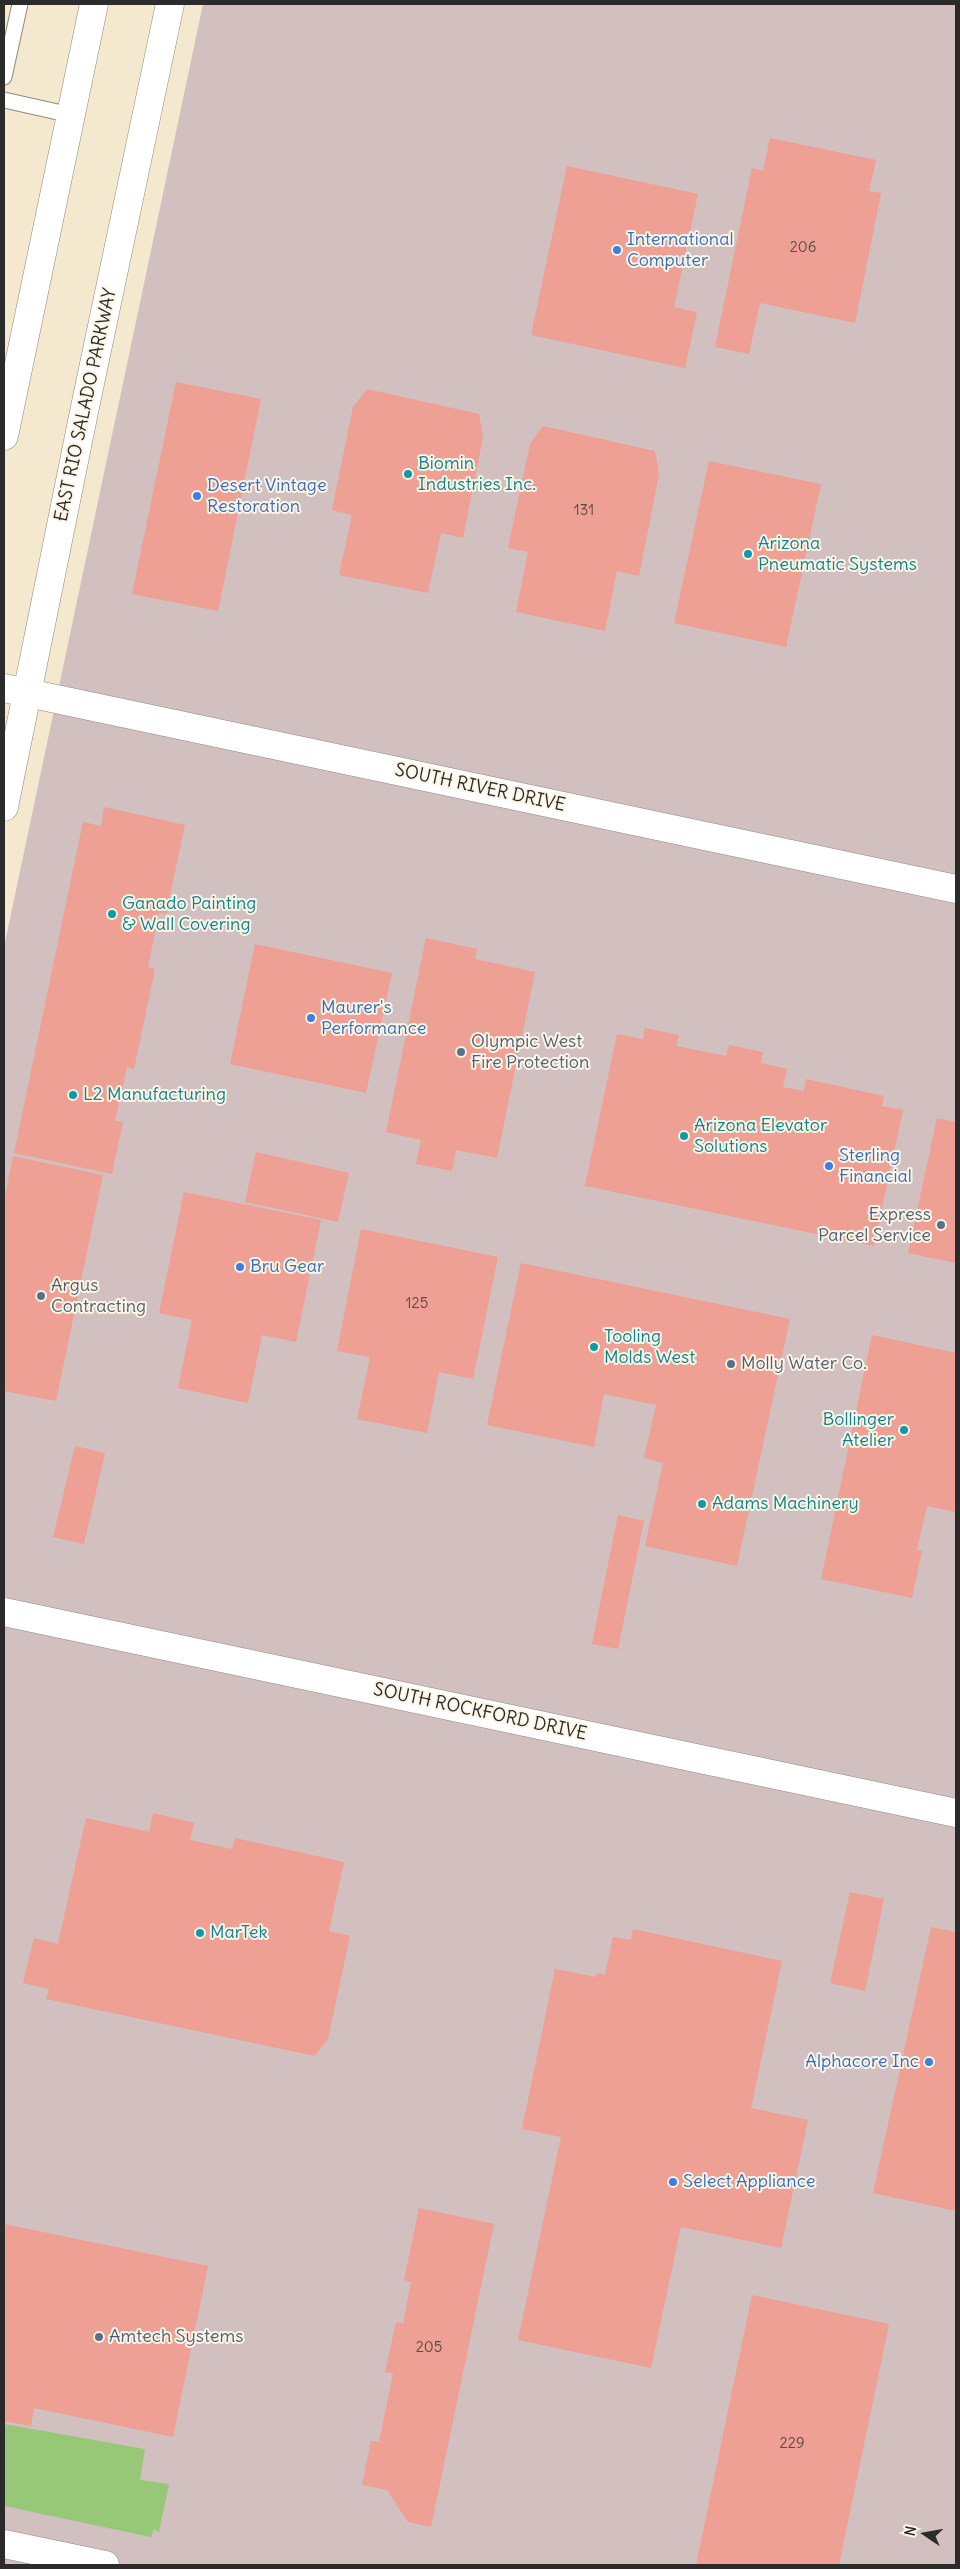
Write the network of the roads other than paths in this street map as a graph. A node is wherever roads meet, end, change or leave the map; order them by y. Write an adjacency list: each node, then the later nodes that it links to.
1 (20, 4): 4 (lane)
2 (94, 4): 6 (street)
3 (170, 4): 8 (street, EAST RIO SALADO PARKWAY)
4 (4, 77)
5 (4, 100): 6 (lane)
6 (71, 115): 7 (street)
7 (5, 428)
8 (16, 690): 9 (street, EAST RIO SALADO PARKWAY); 10 (street, SOUTH RIVER DRIVE)
9 (4, 807)
10 (956, 889)
11 (4, 1612): 12 (street, SOUTH ROCKFORD DRIVE)
12 (956, 1813)
13 (4, 2544): 14 (street)
14 (105, 2565)

